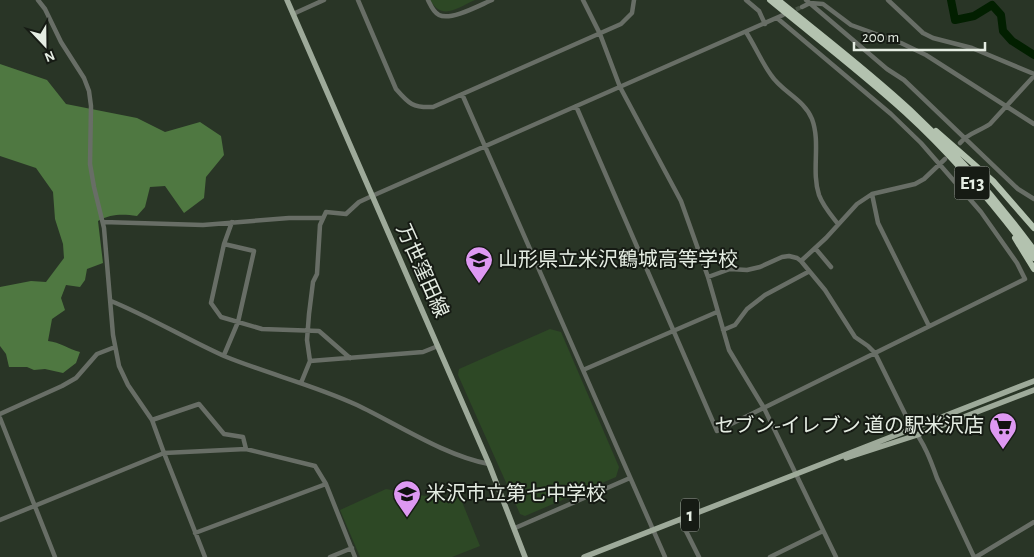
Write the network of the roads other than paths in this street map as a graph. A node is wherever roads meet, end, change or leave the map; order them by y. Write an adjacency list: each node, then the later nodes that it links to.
1 (38, 0): 38 (street)
2 (287, 0): 15 (main road, 万世窪田線)
3 (324, 0): 15 (street)
4 (358, 0): 23 (street)
5 (428, 0): 6 (street)
6 (492, 0)
7 (583, 0): 20 (street)
8 (634, 0): 20 (street)
9 (746, 0): 18 (street)
10 (770, 0): 37 (highway, E13)
11 (778, 0): 26 (highway, E13)
12 (888, 0): 21 (street)
13 (808, 2): 14 (street); 25 (street); 28 (street)
14 (802, 7)
15 (293, 14): 34 (main road, 万世窪田線)
16 (783, 16): 17 (street)
17 (777, 18): 18 (street); 32 (street)
18 (765, 24): 19 (street)
19 (746, 32): 22 (street); 40 (street)
20 (600, 34): 22 (street); 23 (street)
21 (1034, 75): 25 (street)
22 (620, 86): 24 (street); 52 (street)
23 (462, 94): 30 (street)
24 (576, 106): 30 (street); 57 (street)
25 (1006, 106): 27 (street); 28 (street)
26 (910, 110): 41 (highway); 44 (highway, E13)
27 (1034, 124)
28 (965, 137): 29 (street); 35 (street)
29 (960, 143)
30 (486, 146): 34 (street); 66 (street)
31 (945, 159): 32 (street)
32 (940, 164): 33 (street); 48 (street)
33 (872, 194): 40 (street); 56 (street)
34 (372, 196): 36 (street); 60 (main road, 万世窪田線)
35 (1034, 199)
36 (322, 218): 39 (street); 59 (street)
37 (1003, 219): 45 (highway, E13); 50 (highway)
38 (103, 222): 39 (street); 53 (street)
39 (232, 222): 42 (street)
40 (838, 224): 43 (street)
41 (1034, 228)
42 (224, 244): 55 (street); 55 (street)
43 (815, 248): 47 (street); 49 (street)
44 (1034, 250)
45 (1034, 258)
46 (1022, 260): 48 (street)
47 (801, 261): 51 (street); 52 (street)
48 (1016, 263): 56 (street)
49 (832, 267)
50 (1034, 269)
51 (808, 272): 58 (street); 62 (street)
52 (708, 277): 54 (street)
53 (111, 301): 61 (street); 63 (street)
54 (718, 312): 57 (street); 58 (street)
55 (238, 322): 59 (street); 63 (street)
56 (929, 326): 62 (street)
57 (674, 330): 66 (street); 70 (street)
58 (723, 330): 70 (street)
59 (308, 331): 64 (street); 65 (street)
60 (438, 346): 64 (street); 78 (main road, 万世窪田線)
61 (115, 347): 71 (street); 73 (street)
62 (875, 353): 70 (street); 74 (street)
63 (224, 355): 68 (street)
64 (350, 358): 65 (street)
65 (310, 361): 68 (street)
66 (584, 370): 80 (street)
67 (1034, 381): 74 (main road, 1)
68 (301, 383): 78 (street)
69 (1034, 390): 75 (main road, 1)
70 (764, 408): 79 (street)
71 (0, 414)
72 (0, 418): 82 (street)
73 (152, 420): 76 (street); 77 (street)
74 (912, 428): 75 (street); 79 (main road, 1)
75 (917, 435): 79 (main road, 1); 101 (street)
76 (246, 449): 77 (street); 81 (street)
77 (164, 453): 82 (street); 89 (street)
78 (489, 464): 86 (main road, 万世窪田線)
79 (796, 474): 83 (main road, 1); 88 (street)
80 (630, 478): 86 (street); 87 (street)
81 (326, 484): 89 (street); 90 (street)
82 (35, 506): 84 (street); 91 (street)
83 (680, 519): 87 (main road, 1); 98 (street)
84 (0, 520)
85 (1034, 522): 101 (street)
86 (515, 528): 95 (main road, 万世窪田線)
87 (653, 530): 96 (main road, 1); 97 (street)
88 (824, 531): 99 (street); 100 (street)
89 (195, 533): 92 (street)
90 (352, 548): 93 (street); 94 (street)
91 (55, 557)
92 (205, 557)
93 (330, 557)
94 (355, 557)
95 (524, 557)
96 (584, 557)
97 (665, 557)
98 (699, 557)
99 (770, 557)
100 (836, 557)
101 (975, 557)

